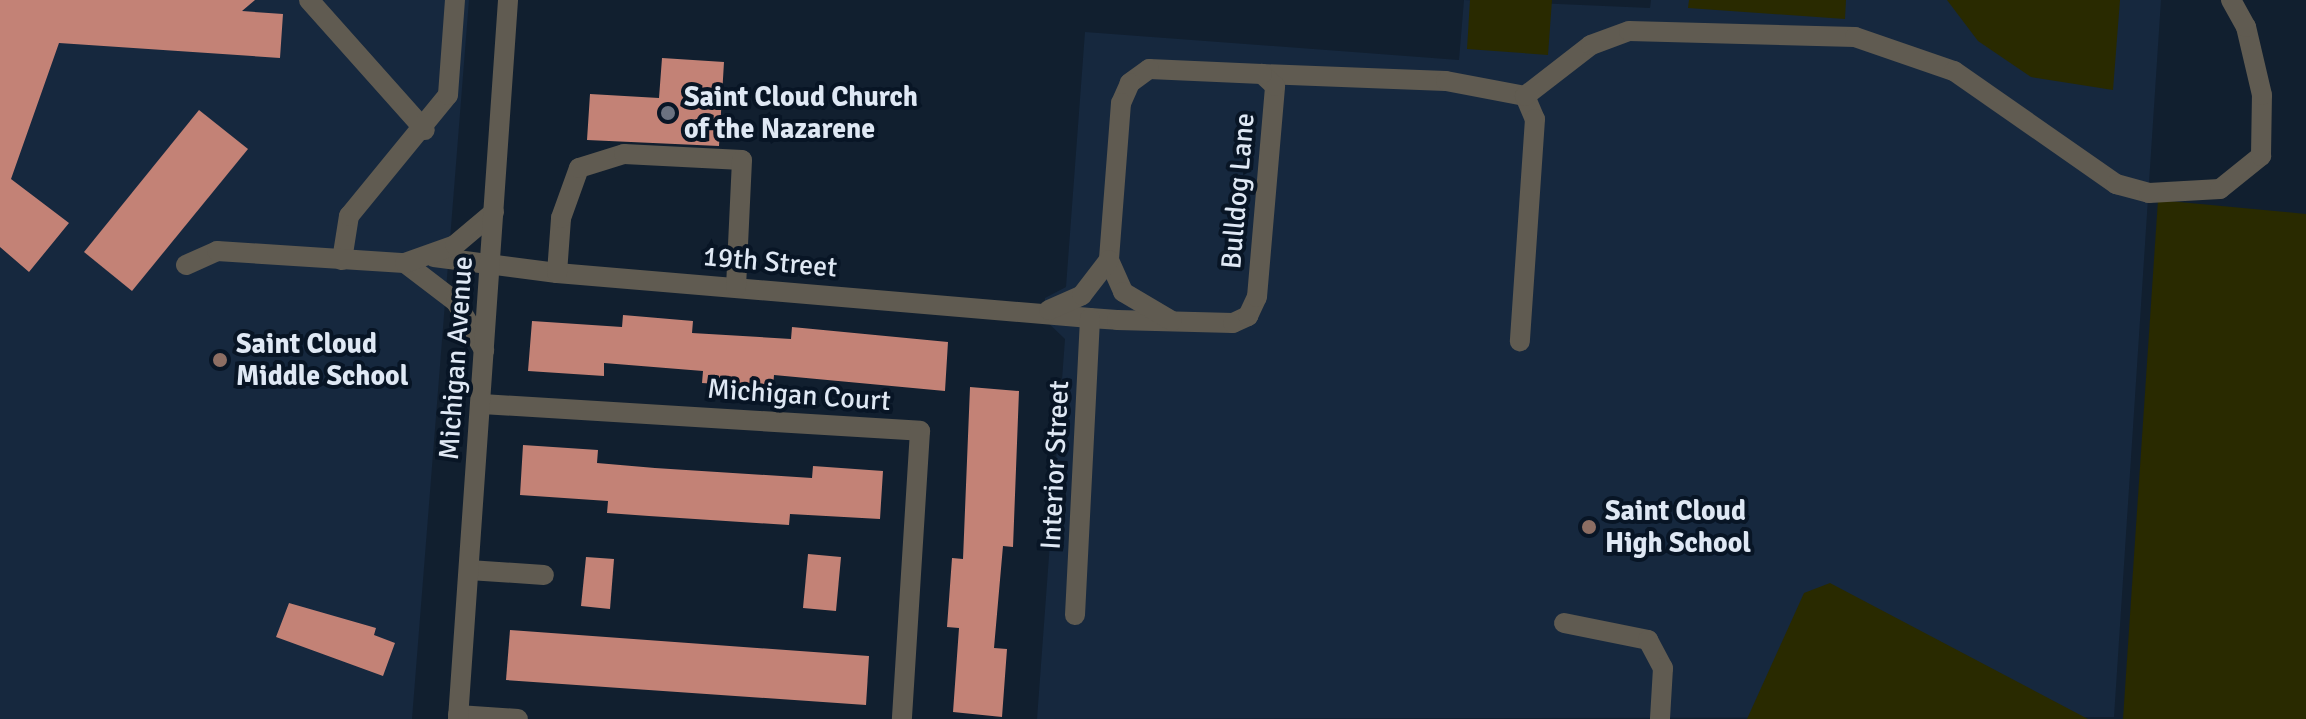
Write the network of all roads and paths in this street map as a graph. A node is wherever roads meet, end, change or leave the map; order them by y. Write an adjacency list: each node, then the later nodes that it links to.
1 (309, 0): 7 (street)
2 (455, 0): 7 (street)
3 (508, 0): 8 (street, Michigan Avenue)
4 (2231, 0): 6 (street)
5 (1262, 74): 6 (street); 11 (street, Bulldog Lane); 19 (street, Bulldog Lane)
6 (1525, 96): 20 (street)
7 (425, 130): 10 (street)
8 (494, 212): 9 (street); 14 (street, Michigan Avenue)
9 (434, 257): 12 (street); 14 (street, 19th Street)
10 (342, 260): 12 (street); 13 (street)
11 (1109, 260): 17 (street); 19 (street, Bulldog Lane)
12 (405, 263): 21 (street)
13 (186, 265)
14 (489, 267): 15 (street, 19th Street); 21 (street, Michigan Avenue)
15 (557, 273): 16 (street, 19th Street); 16 (street)
16 (736, 287): 17 (street, 19th Street)
17 (1045, 311): 18 (street, Bulldog Lane)
18 (1090, 318): 19 (street, Bulldog Lane); 25 (street, Interior Street)
19 (1172, 321)
20 (1520, 341)
21 (485, 352): 22 (street, Michigan Avenue)
22 (482, 404): 23 (street, Michigan Avenue); 29 (street, Michigan Court)
23 (469, 570): 24 (street); 27 (street, Michigan Avenue)
24 (544, 575)
25 (1075, 615)
26 (1564, 623): 30 (street)
27 (458, 717): 28 (street)
28 (518, 719)
29 (902, 719)
30 (1660, 719)

